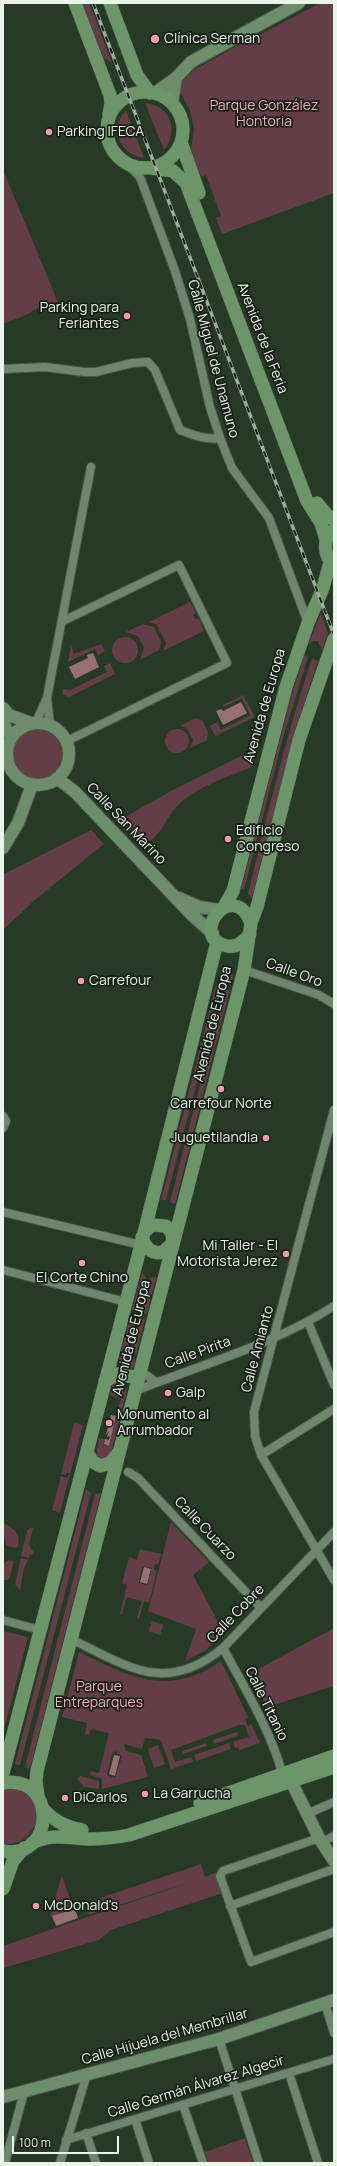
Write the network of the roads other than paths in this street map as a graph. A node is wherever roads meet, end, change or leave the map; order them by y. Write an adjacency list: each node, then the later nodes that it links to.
1 (75, 3): 7 (main road)
2 (110, 3): 5 (main road)
3 (299, 3): 4 (street)
4 (176, 78): 5 (street); 6 (street)
5 (153, 93): 6 (main road); 7 (main road)
6 (172, 103): 8 (main road)
7 (109, 117): 9 (main road)
8 (181, 142): 10 (main road); 14 (main road, Avenida de la Feria)
9 (128, 165): 10 (main road); 12 (street, Calle Miguel de Unamuno)
10 (151, 168): 16 (main road, Avenida de la Feria)
11 (3, 369): 12 (street)
12 (220, 438): 19 (street, Calle Miguel de Unamuno)
13 (91, 467): 18 (street)
14 (334, 520)
15 (334, 528): 16 (main road)
16 (326, 540): 17 (main road, Avenida de Europa)
17 (332, 563): 19 (main road, Avenida de Europa)
18 (63, 621): 21 (street); 26 (street)
19 (308, 623): 33 (main road, Avenida de Europa)
20 (334, 639): 34 (main road, Avenida de Europa)
21 (47, 698): 24 (street); 25 (street)
22 (3, 708): 24 (street)
23 (3, 723): 27 (street)
24 (34, 723): 25 (street); 27 (street)
25 (50, 725): 26 (street)
26 (66, 741): 29 (street)
27 (7, 745): 28 (street)
28 (7, 772): 30 (street)
29 (57, 778): 30 (street); 32 (street, Calle San Marino)
30 (32, 785): 31 (street)
31 (3, 848)
32 (171, 893): 33 (street, Calle San Marino); 35 (street, Calle San Marino)
33 (222, 909): 34 (main road); 35 (main road, Avenida de Europa)
34 (251, 929): 35 (main road, Avenida de Europa); 36 (main road, Avenida de Europa)
35 (215, 938): 42 (main road, Avenida de Europa)
36 (244, 970): 37 (street, Calle Oro); 43 (main road, Avenida de Europa)
37 (334, 1004)
38 (334, 1110): 48 (street, Calle Amianto)
39 (3, 1116): 40 (street)
40 (3, 1128)
41 (3, 1212): 42 (street)
42 (142, 1238): 43 (main road); 43 (main road); 45 (main road, Avenida de Europa)
43 (173, 1243): 50 (main road, Avenida de Europa)
44 (3, 1270): 45 (street)
45 (126, 1302): 49 (main road, Avenida de Europa)
46 (334, 1306): 47 (street, Calle Pirita)
47 (308, 1322): 48 (street, Calle Pirita); 52 (street)
48 (275, 1339): 51 (street, Calle Pirita); 56 (street, Calle Amianto)
49 (105, 1381): 50 (main road); 54 (main road, Avenida de Europa)
50 (136, 1381): 51 (street, Calle Pirita); 51 (street, Calle Pirita); 55 (main road, Avenida de Europa)
51 (155, 1381)
52 (334, 1385)
53 (334, 1409): 56 (street)
54 (87, 1452): 55 (main road); 64 (main road, Avenida de Europa)
55 (118, 1455): 57 (street, Calle Cuarzo); 58 (main road, Avenida de Europa)
56 (262, 1455): 60 (street, Calle Amianto)
57 (128, 1472): 58 (street); 62 (street, Calle Cuarzo)
58 (113, 1478): 65 (main road, Avenida de Europa)
59 (334, 1532): 60 (street, Calle Cobre)
60 (317, 1550): 61 (street, Calle Amianto); 62 (street, Calle Cobre)
61 (334, 1580)
62 (260, 1606): 66 (street, Calle Cobre)
63 (3, 1620): 64 (street)
64 (40, 1630): 69 (main road, Avenida de Europa)
65 (71, 1639): 66 (street, Calle Cobre); 72 (main road, Avenida de Europa)
66 (223, 1648): 70 (street, Calle Titanio)
67 (334, 1756): 70 (main road)
68 (334, 1767): 70 (main road)
69 (3, 1773)
70 (287, 1777): 74 (main road); 75 (street); 78 (main road)
71 (3, 1783): 72 (main road)
72 (38, 1796): 74 (main road, Avenida de Europa)
73 (334, 1802): 75 (street)
74 (44, 1810): 78 (main road)
75 (307, 1814): 77 (street)
76 (334, 1836): 77 (street)
77 (320, 1840): 80 (street); 83 (street)
78 (28, 1846): 79 (main road); 82 (main road)
79 (3, 1851)
80 (334, 1861)
81 (334, 1869): 83 (street)
82 (3, 1890)
83 (230, 1906): 84 (street)
84 (334, 1932)
85 (329, 2002): 86 (street); 87 (street, Calle Hijuela del Membrillar)
86 (334, 2033)
87 (219, 2039): 90 (street, Calle Hijuela del Membrillar); 91 (street)
88 (334, 2059): 89 (street, Calle Germán Álvarez Algecir)
89 (289, 2073): 91 (street, Calle Germán Álvarez Algecir); 104 (street)
90 (86, 2074): 92 (street, Calle Hijuela del Membrillar); 97 (street)
91 (235, 2089): 94 (street, Calle Germán Álvarez Algecir); 103 (street)
92 (24, 2092): 93 (street, Calle Hijuela del Membrillar); 98 (street)
93 (3, 2097)
94 (183, 2105): 95 (street, Calle Germán Álvarez Algecir); 102 (street)
95 (135, 2119): 96 (street, Calle Germán Álvarez Algecir); 101 (street)
96 (86, 2133): 97 (street, Calle Germán Álvarez Algecir); 100 (street)
97 (66, 2140): 99 (street)
98 (5, 2163)
99 (60, 2163)
100 (96, 2163)
101 (149, 2163)
102 (203, 2163)
103 (259, 2163)
104 (318, 2163)

